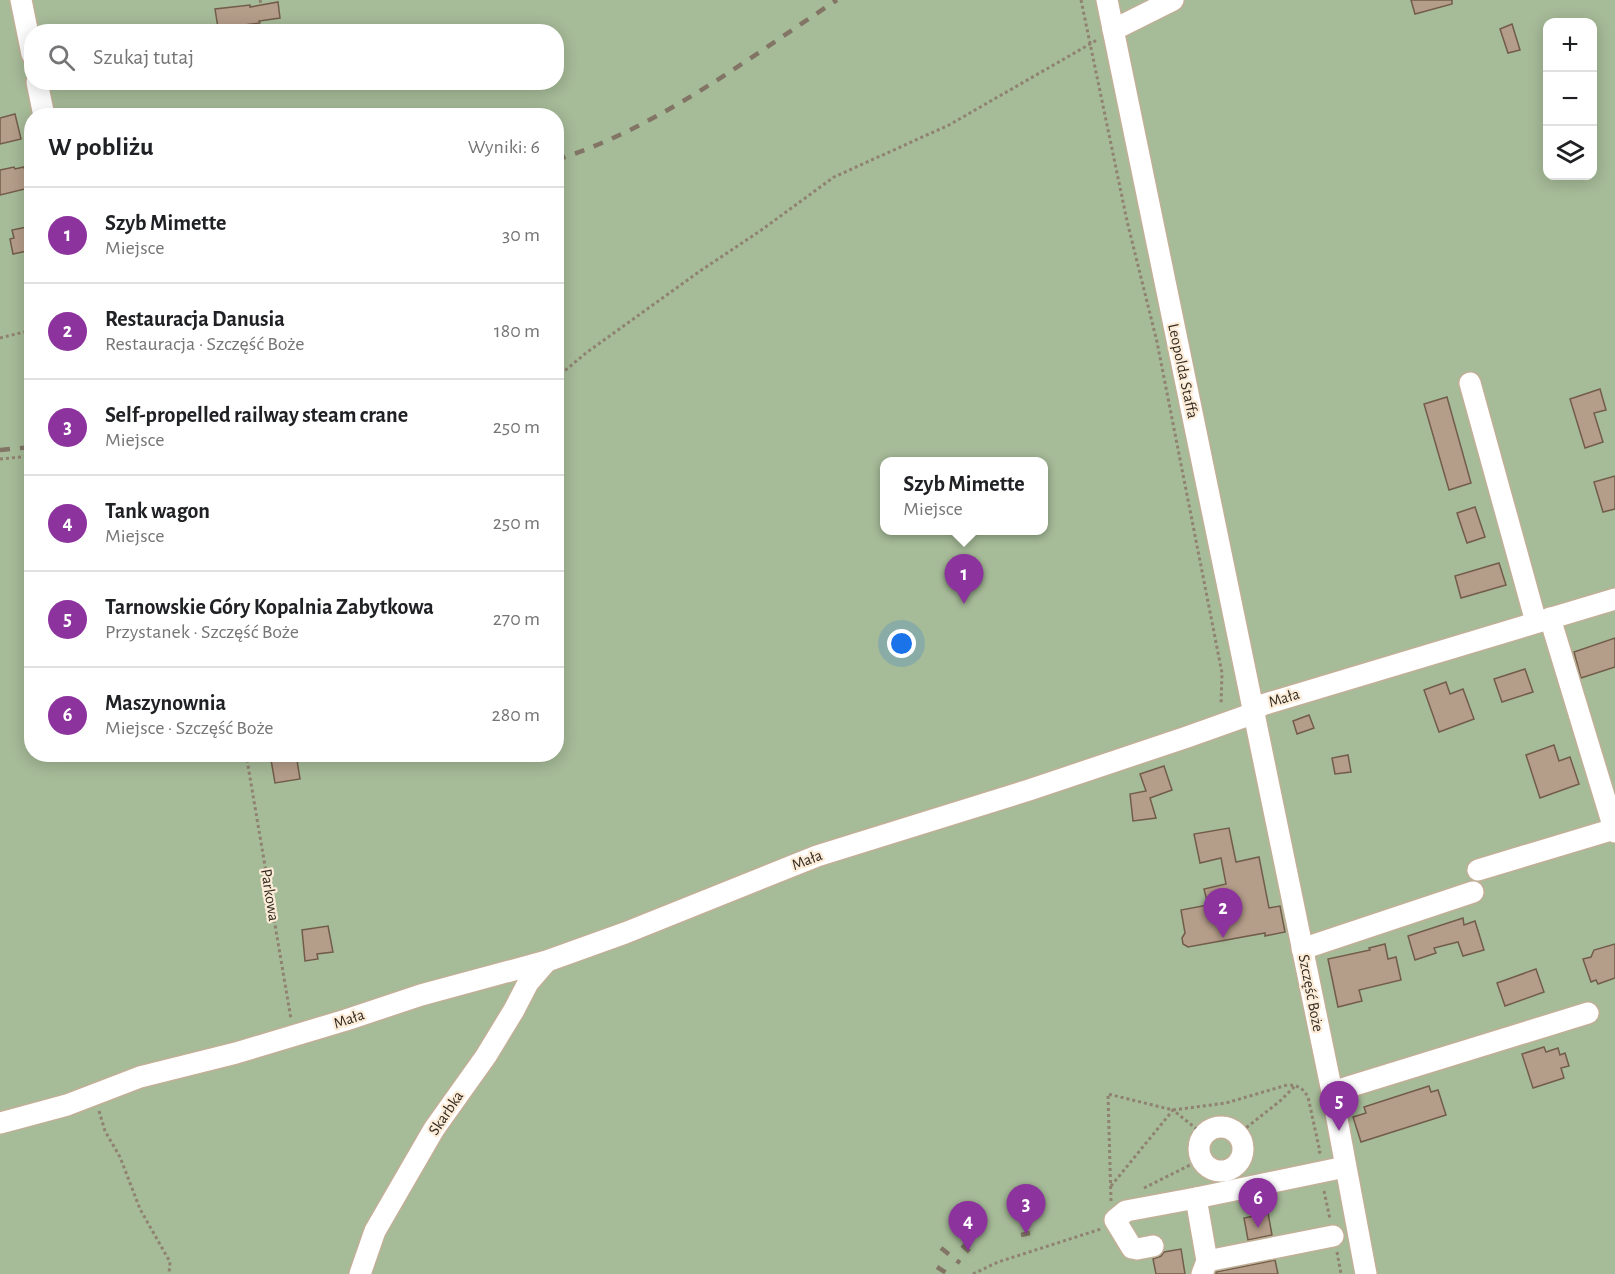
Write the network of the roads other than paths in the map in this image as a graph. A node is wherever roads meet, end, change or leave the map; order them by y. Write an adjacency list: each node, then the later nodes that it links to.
1 (21, 0): 4 (street)
2 (1107, 0): 5 (street, Leopolda Staffa)
3 (1173, 0): 5 (street)
4 (26, 24)
5 (1113, 30): 11 (street, Leopolda Staffa)
6 (39, 90): 7 (street)
7 (42, 108)
8 (1470, 383): 10 (street)
9 (1615, 598): 10 (street, Mała)
10 (1543, 620): 11 (street, Mała); 12 (street)
11 (1253, 712): 15 (street, Szczęść Boże); 16 (street, Mała)
12 (1615, 831): 13 (street)
13 (1478, 870)
14 (1473, 892): 15 (street)
15 (1302, 949): 18 (street, Szczęść Boże)
16 (547, 961): 19 (street, Mała); 27 (street, Skarbka)
17 (1588, 1013): 18 (street)
18 (1332, 1092): 21 (street, Szczęść Boże)
19 (0, 1123)
20 (1234, 1167): 20 (street); 22 (street)
21 (1345, 1167): 22 (street); 28 (street, Szczęść Boże)
22 (1257, 1185): 23 (street)
23 (1196, 1198): 25 (street); 26 (street)
24 (1334, 1236): 26 (street)
25 (1153, 1246)
26 (1204, 1268)
27 (360, 1274)
28 (1366, 1274)

